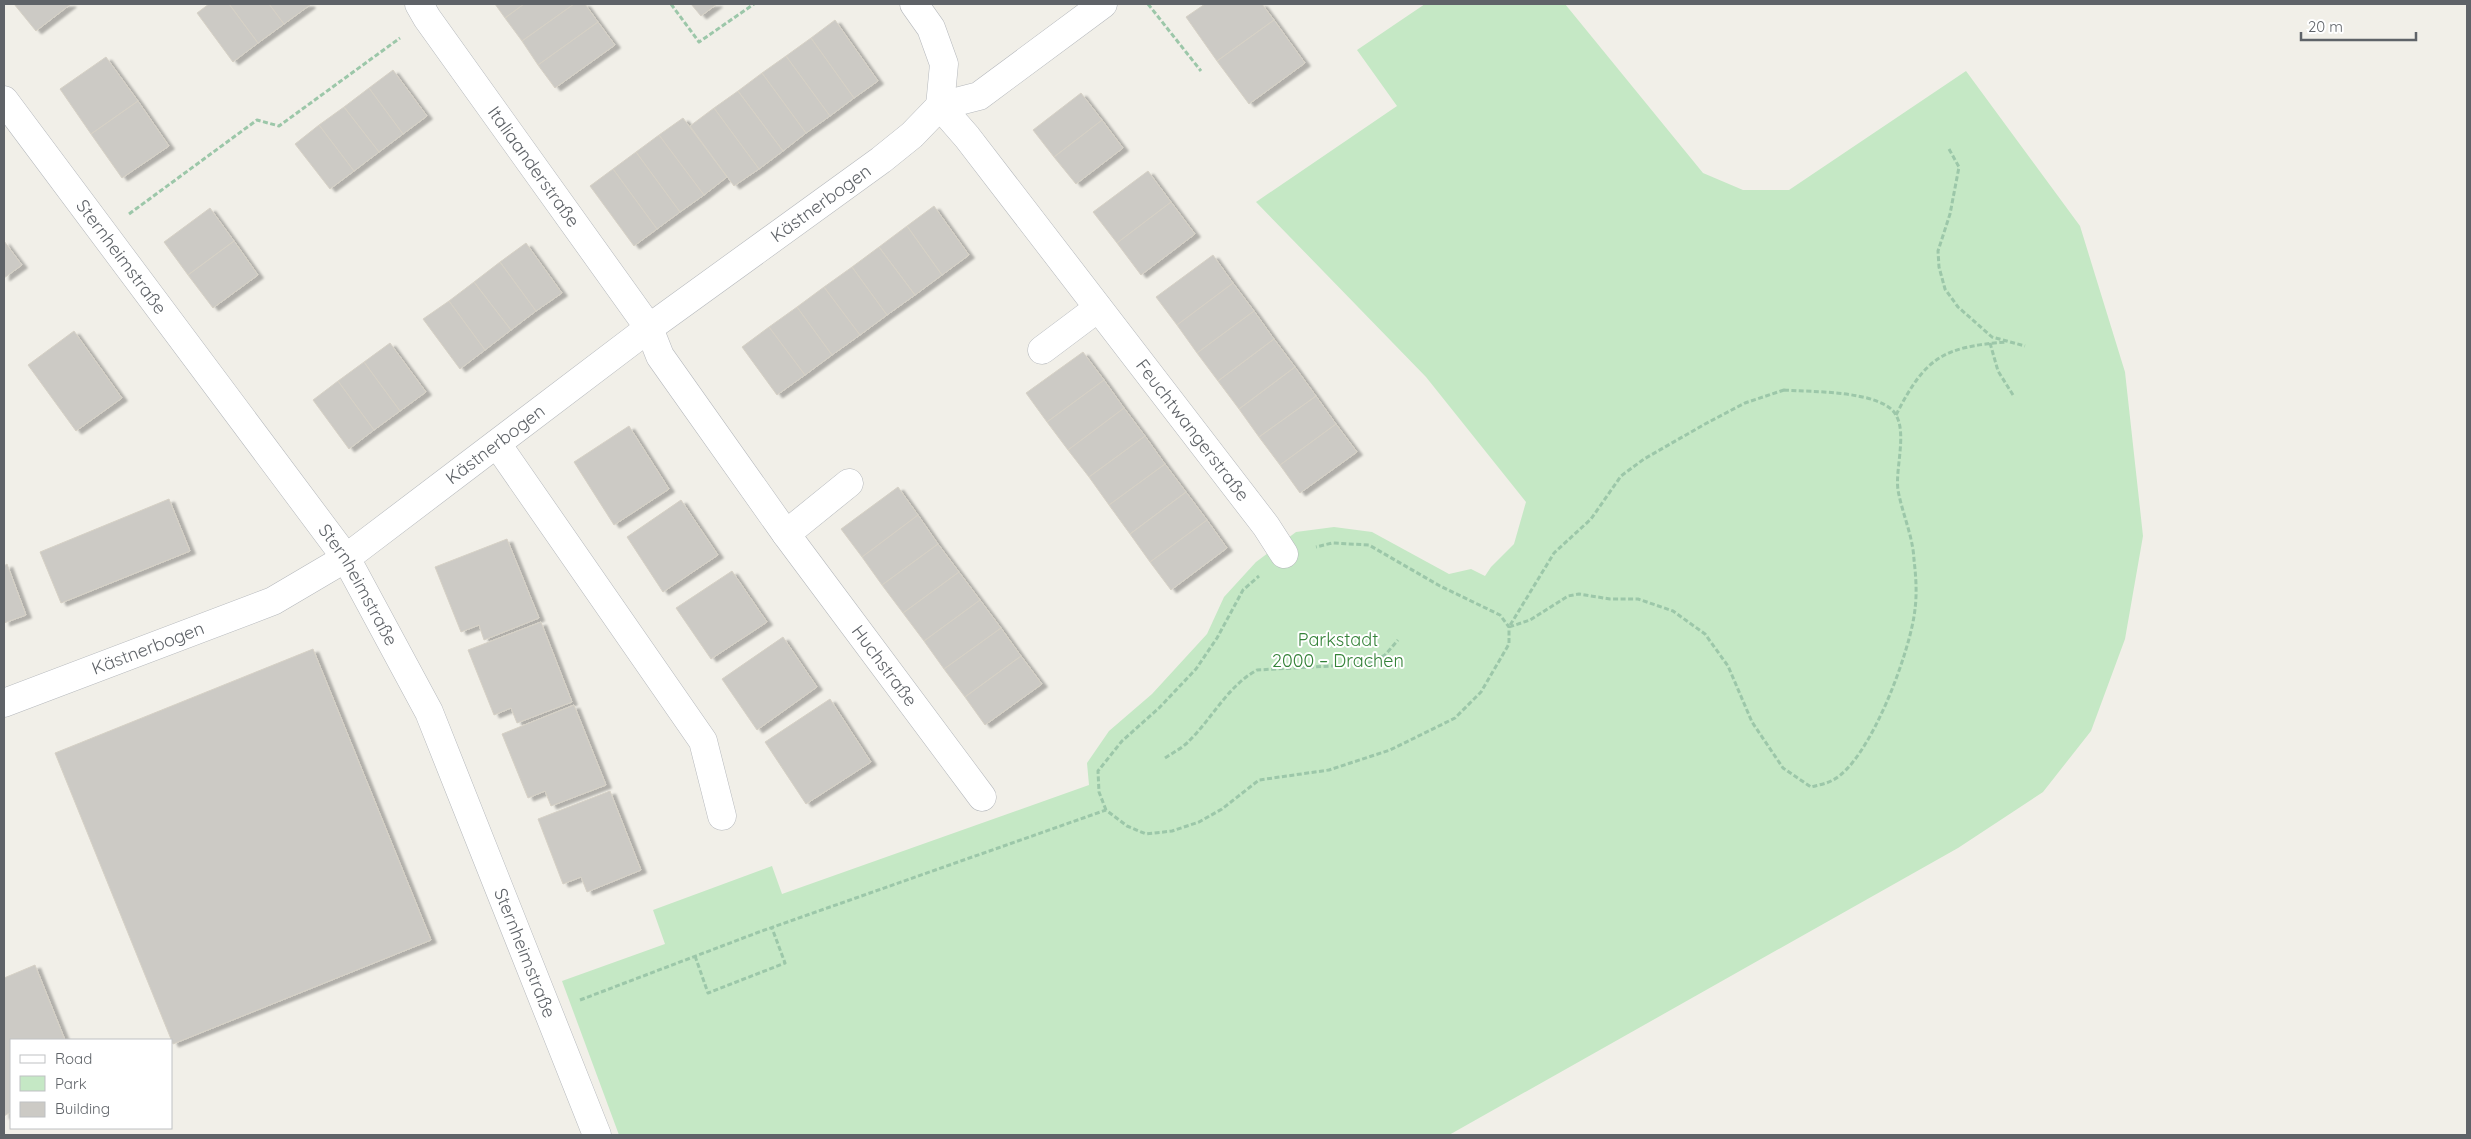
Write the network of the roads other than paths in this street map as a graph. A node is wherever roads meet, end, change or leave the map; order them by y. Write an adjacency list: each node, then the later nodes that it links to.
1 (914, 4): 5 (street)
2 (1103, 4): 5 (street)
3 (423, 11): 7 (street, Italiaanderstraße)
4 (4, 100): 13 (street, Sternheimstraße)
5 (940, 106): 6 (street, Feuchtwangerstraße); 7 (street, Kästnerbogen)
6 (1098, 308): 8 (street); 12 (street, Feuchtwangerstraße)
7 (649, 328): 9 (street, Kästnerbogen); 11 (street, Huchstraße)
8 (1042, 350)
9 (497, 444): 13 (street, Kästnerbogen); 16 (street)
10 (849, 483): 11 (street)
11 (786, 534): 15 (street, Huchstraße)
12 (1284, 554)
13 (346, 558): 14 (street, Kästnerbogen); 17 (street, Sternheimstraße)
14 (4, 703)
15 (982, 797)
16 (722, 816)
17 (597, 1135)

